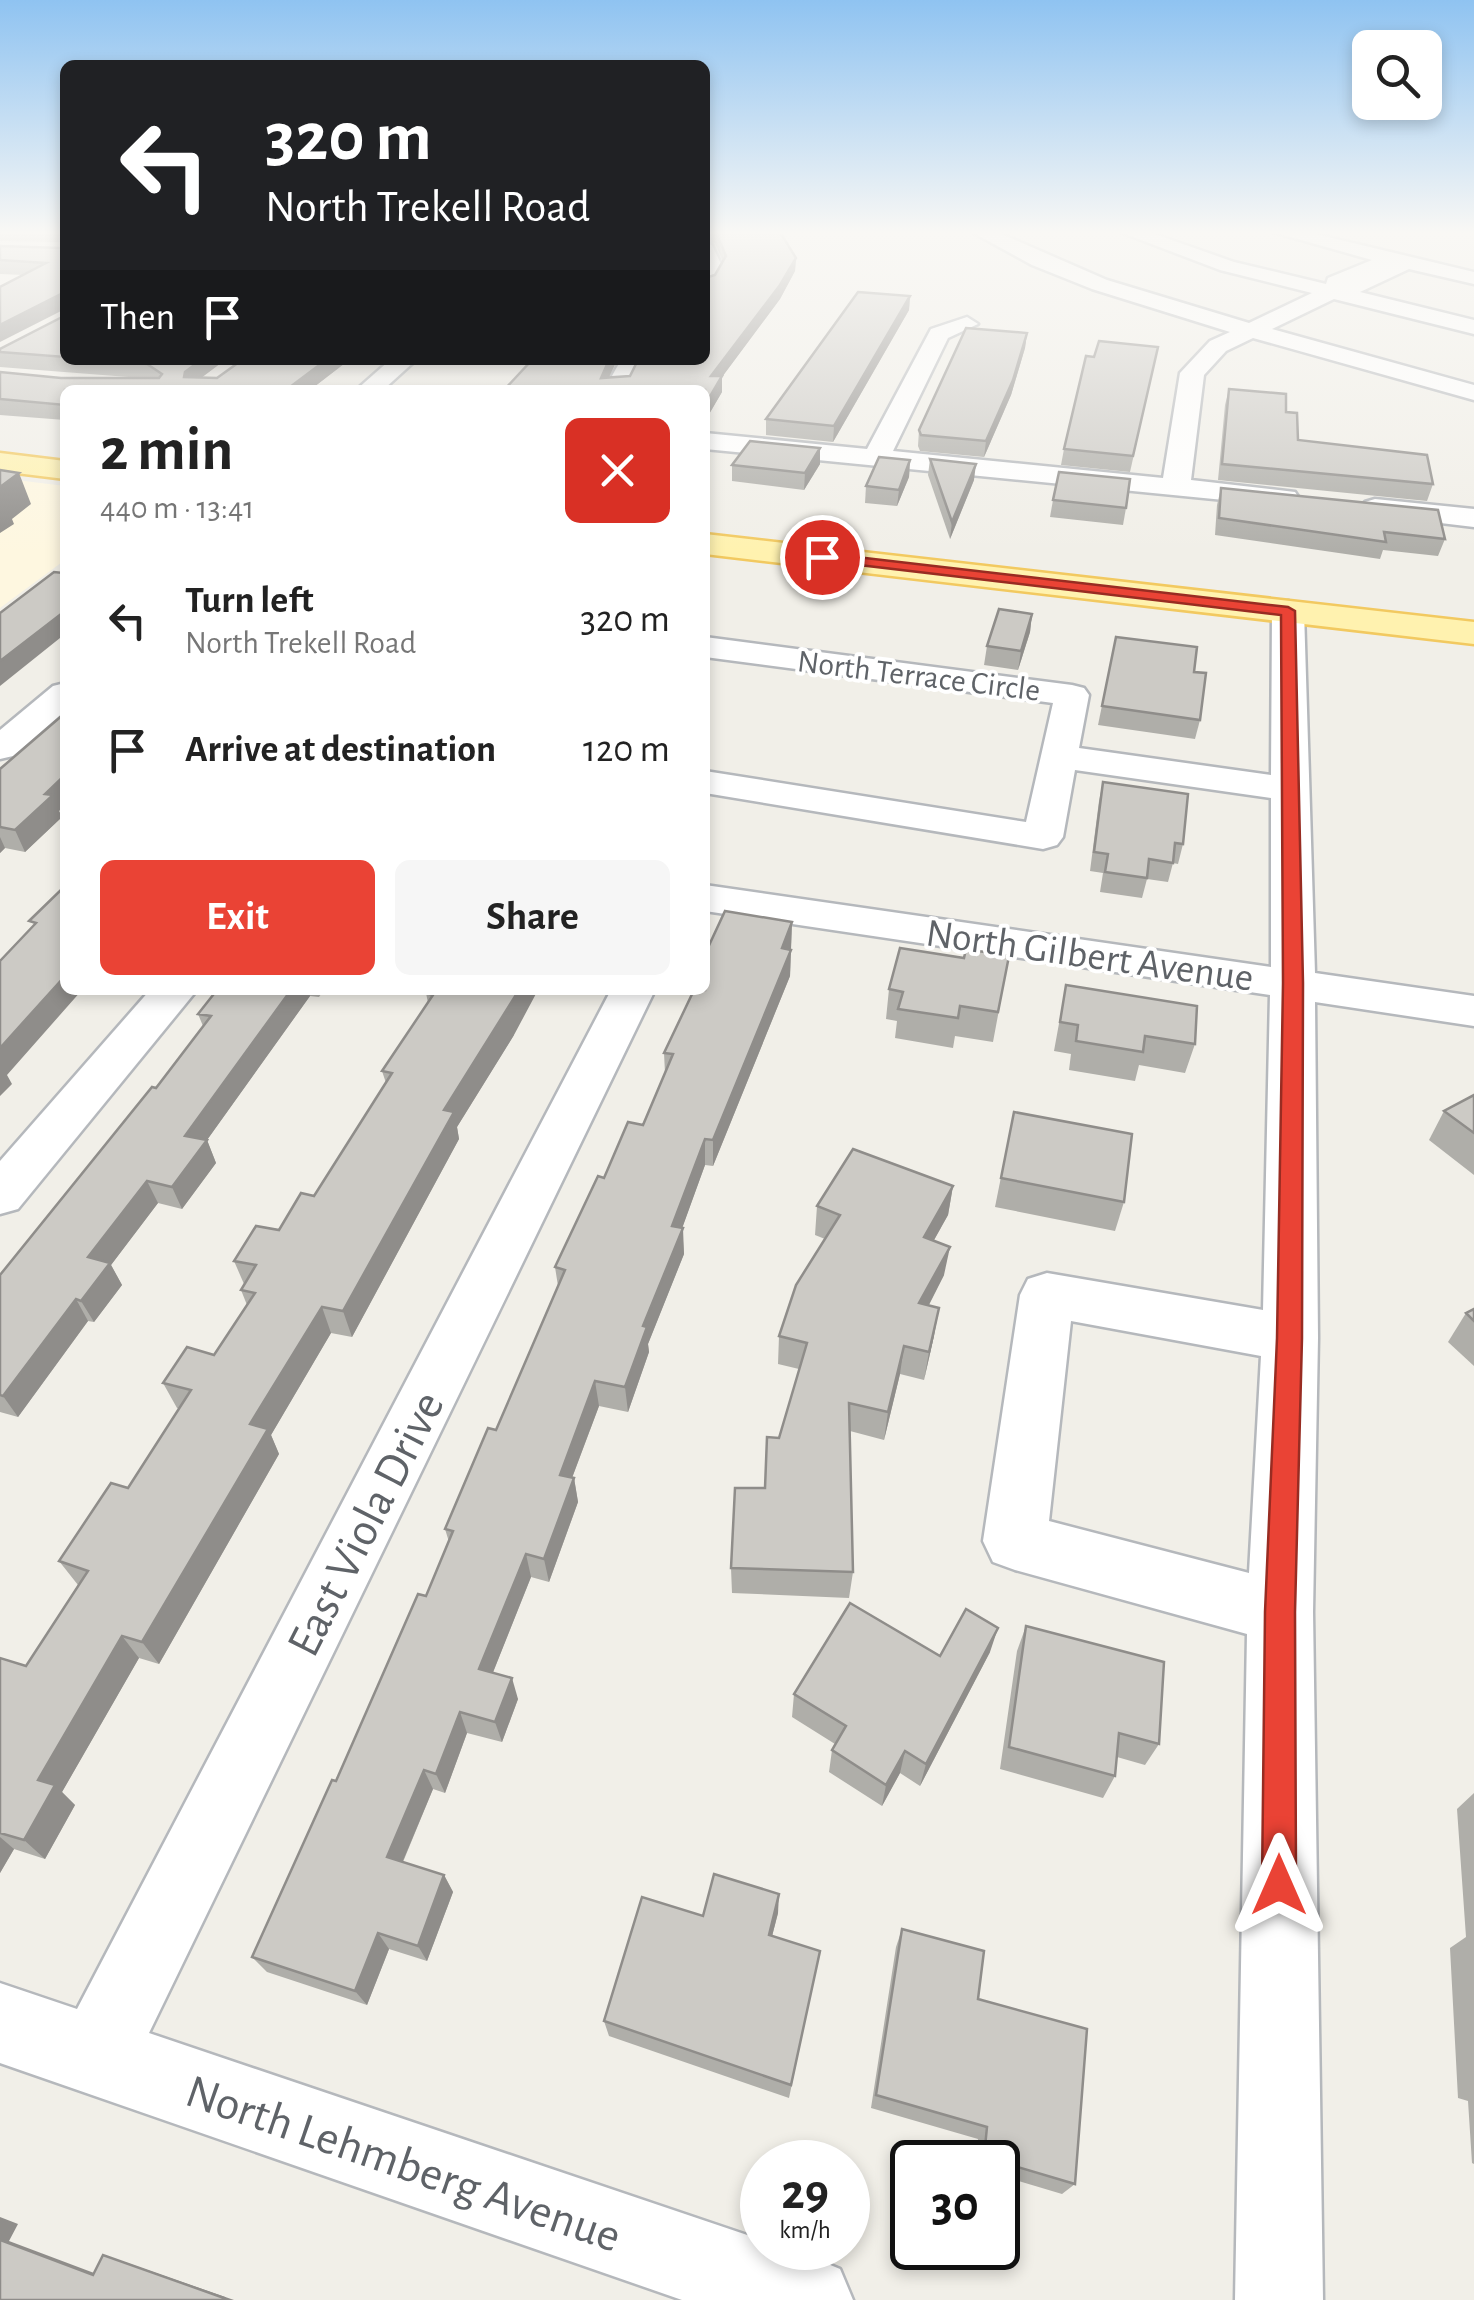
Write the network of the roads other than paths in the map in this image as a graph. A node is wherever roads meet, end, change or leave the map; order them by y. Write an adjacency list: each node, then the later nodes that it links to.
1 (935, 339): 8 (street)
2 (1230, 339): 11 (street)
3 (1289, 339): 6 (street)
4 (398, 365): 5 (street)
5 (374, 385)
6 (1474, 393)
7 (710, 440): 8 (street)
8 (877, 456): 11 (street)
9 (0, 462): 10 (main road)
10 (60, 469)
11 (1176, 486): 12 (street)
12 (1307, 501)
13 (1344, 505): 14 (street)
14 (1474, 518)
15 (710, 545): 16 (main road)
16 (1288, 611): 17 (main road); 23 (street)
17 (1474, 633)
18 (710, 658): 21 (street, North Terrace Circle)
19 (60, 697): 20 (street)
20 (7, 736)
21 (1058, 756): 22 (street, North Terrace Circle); 23 (street, North Terrace Circle)
22 (710, 783)
23 (1289, 789): 25 (street)
24 (710, 899): 25 (street, North Gilbert Avenue)
25 (1293, 983): 28 (street, North Gilbert Avenue); 30 (street)
26 (171, 995): 29 (street)
27 (630, 995): 33 (street, East Viola Drive)
28 (1474, 1012)
29 (0, 1195)
30 (1290, 1338): 31 (street); 31 (street)
31 (1280, 1612): 35 (street)
32 (0, 2022): 33 (street, North Lehmberg Avenue)
33 (95, 2057): 34 (street, North Lehmberg Avenue)
34 (809, 2300)
35 (1279, 2300)

